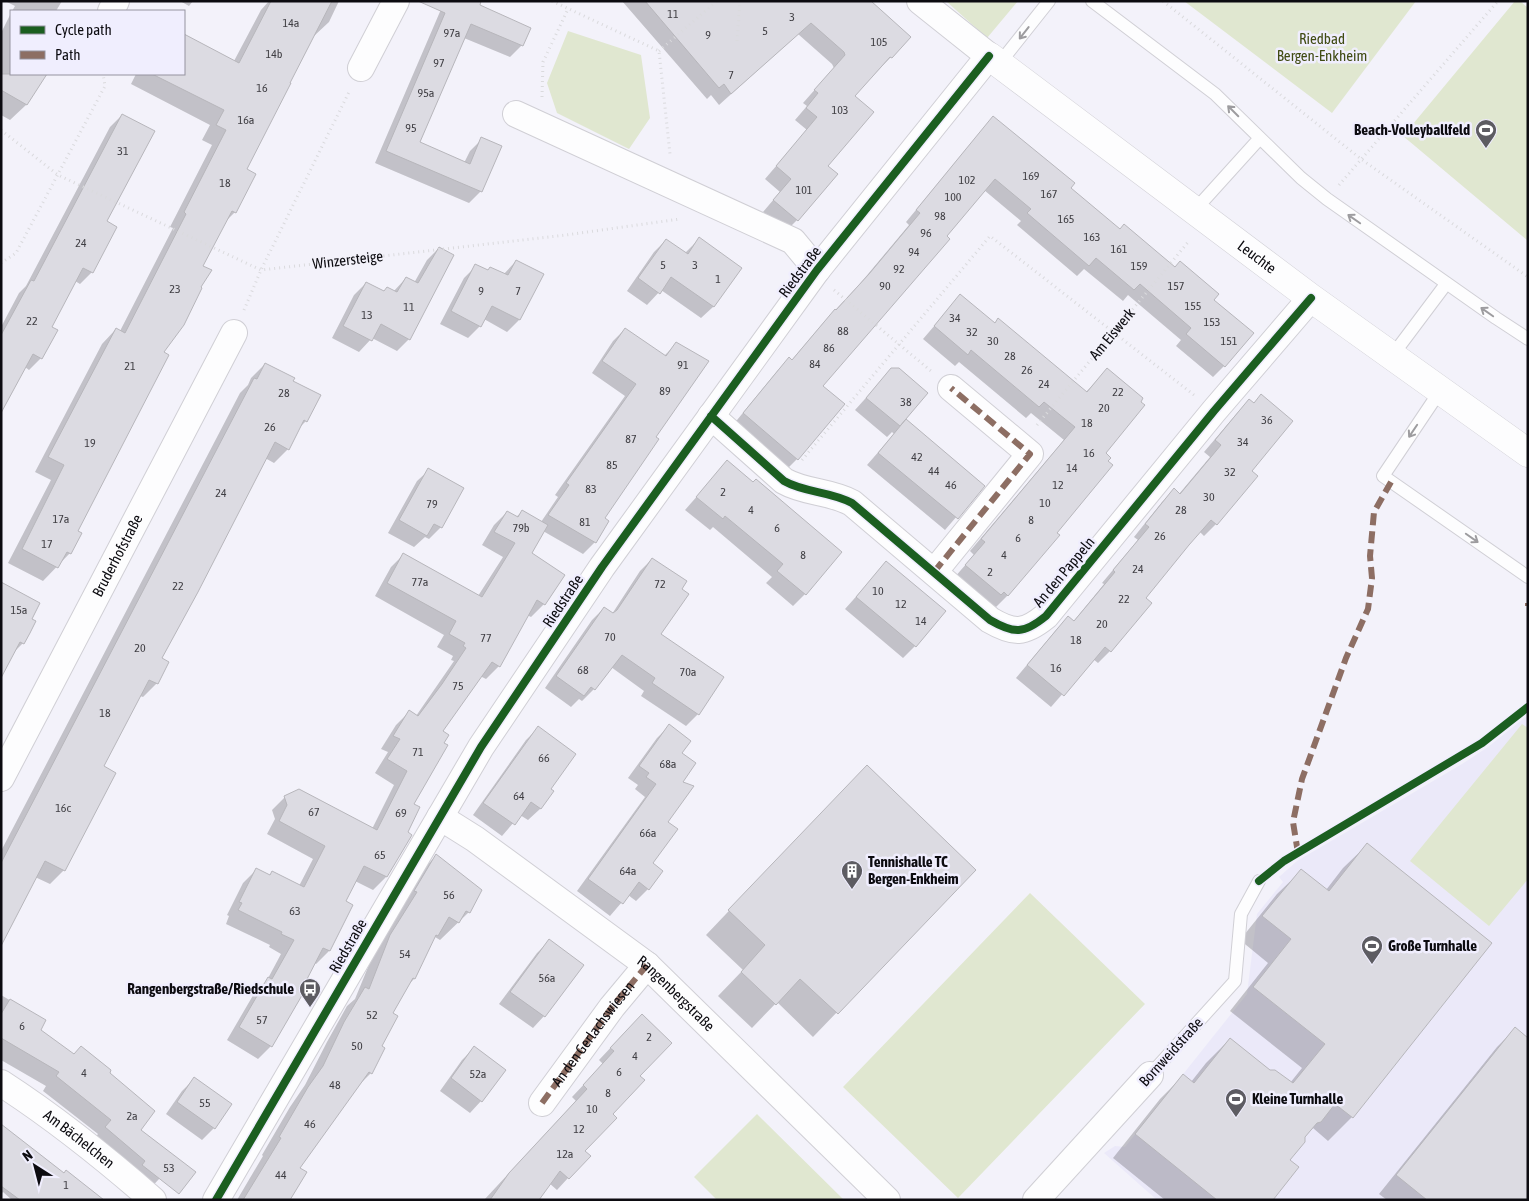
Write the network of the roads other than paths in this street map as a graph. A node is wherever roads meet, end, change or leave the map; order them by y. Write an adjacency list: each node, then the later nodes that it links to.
1 (396, 1): 6 (street)
2 (920, 1): 5 (street)
3 (1049, 1): 5 (lane, one-way to 5)
4 (1092, 1): 8 (lane, one-way to 4)
5 (994, 60): 9 (street, Leuchte); 10 (street, Riedstraße)
6 (362, 68)
7 (516, 114): 10 (street)
8 (1260, 138): 9 (lane); 11 (lane, one-way to 8)
9 (1200, 215): 12 (street, Leuchte)
10 (817, 270): 18 (street, Riedstraße)
11 (1446, 284): 14 (lane, one-way to 11); 15 (lane)
12 (1311, 298): 15 (street, Leuchte); 20 (street, An den Pappeln)
13 (234, 333): 22 (street, Bruderhofstraße)
14 (1528, 339)
15 (1392, 356): 17 (street, Leuchte)
16 (951, 388): 20 (street)
17 (1440, 391): 19 (street, Leuchte); 21 (lane, one-way to 21)
18 (711, 416): 20 (street, An den Pappeln); 23 (street, Riedstraße)
19 (1528, 453)
20 (934, 572)
21 (1528, 577)
22 (1, 778)
23 (440, 817): 25 (street, Rangenbergstraße); 30 (street, Riedstraße)
24 (1259, 882): 26 (lane, Bornweidstraße)
25 (647, 965): 28 (street, An den Gerlachswiesen); 31 (street, Rangenbergstraße)
26 (1150, 1075): 32 (street, Bornweidstraße)
27 (1, 1083): 29 (street, Am Bächelchen)
28 (542, 1103)
29 (153, 1200)
30 (216, 1200)
31 (887, 1200)
32 (1036, 1200)

